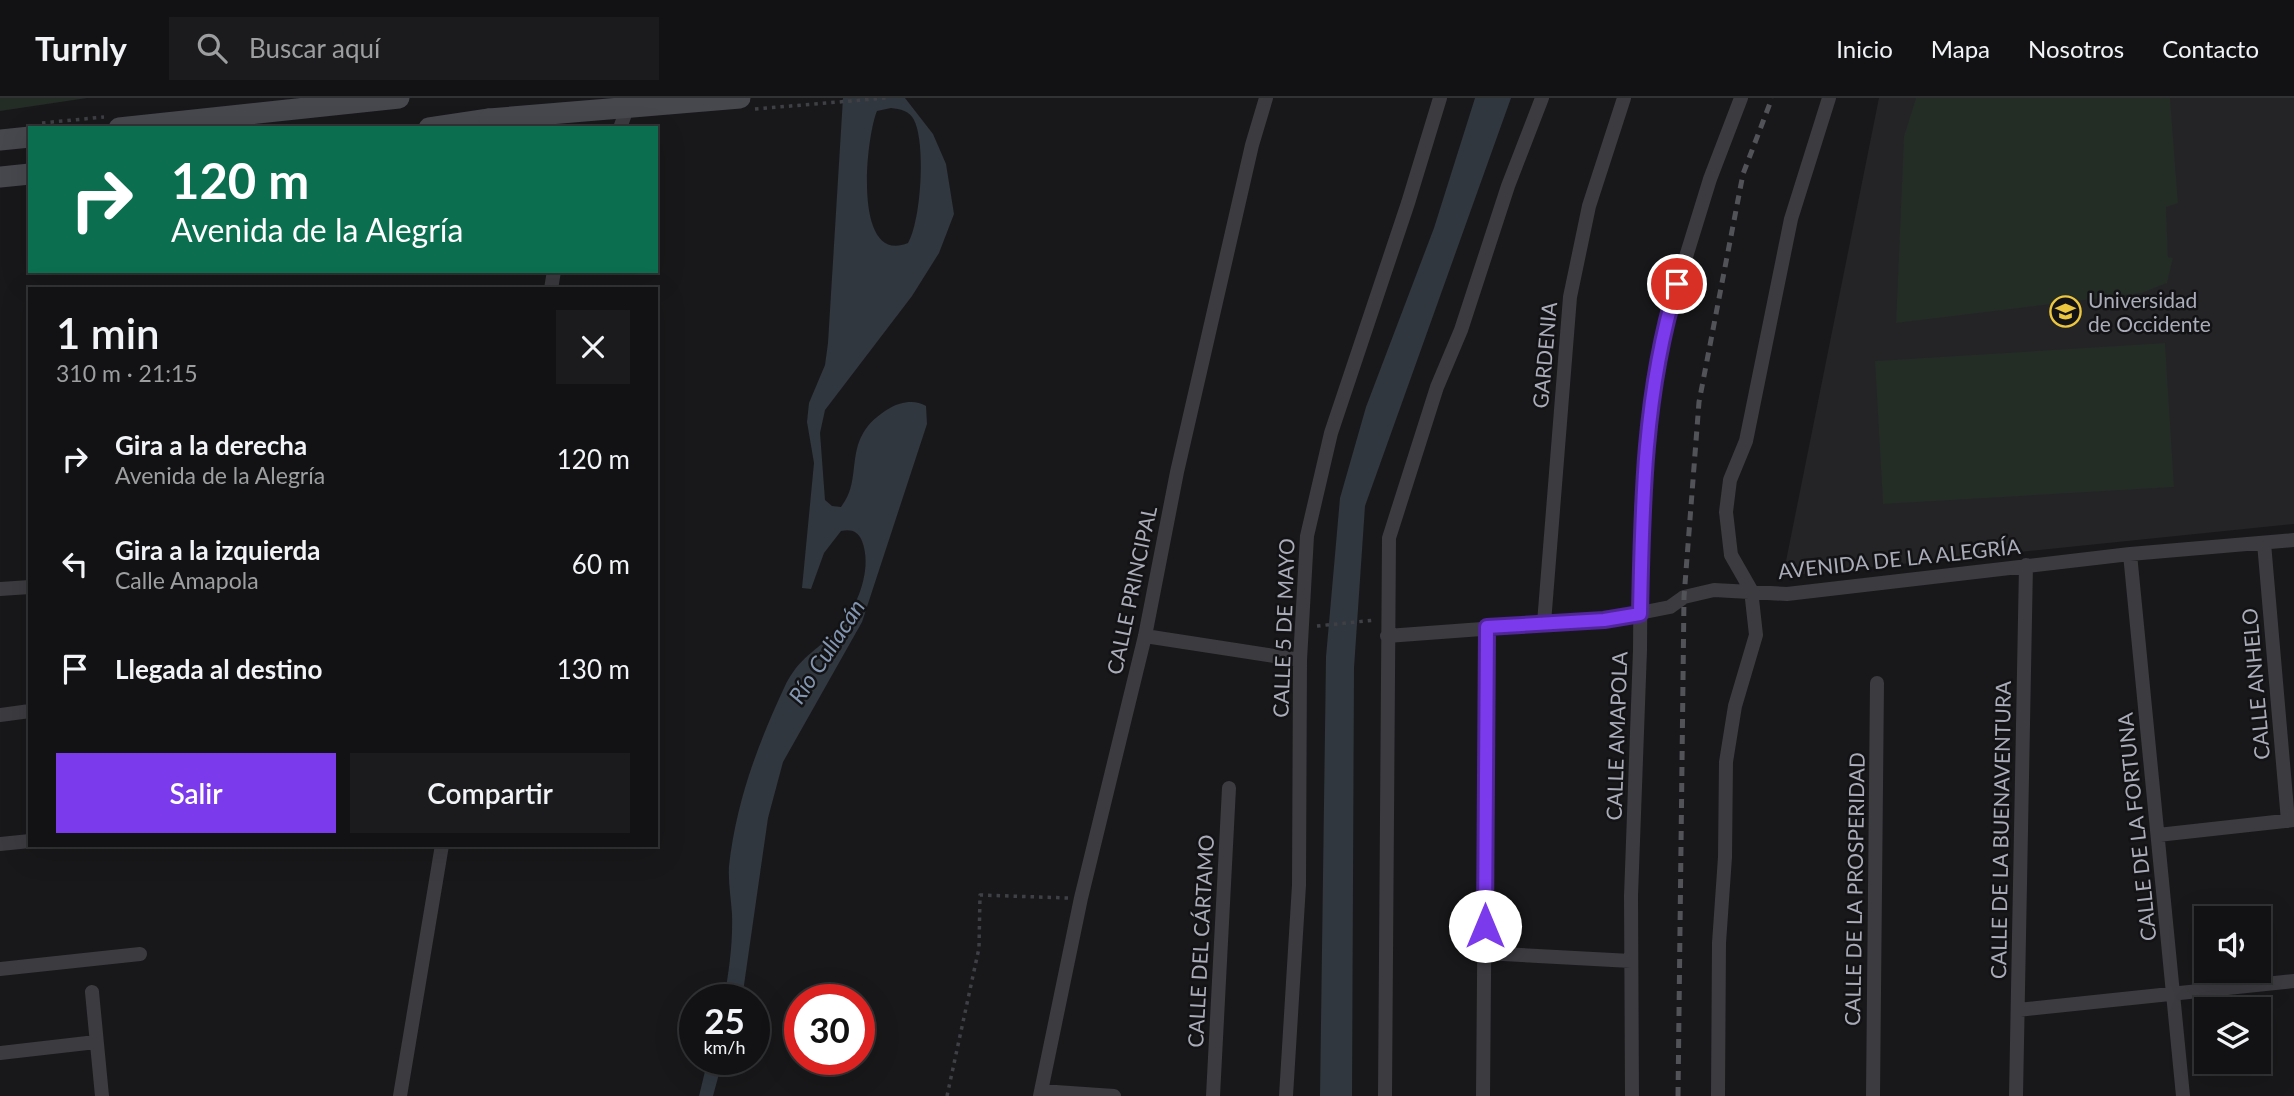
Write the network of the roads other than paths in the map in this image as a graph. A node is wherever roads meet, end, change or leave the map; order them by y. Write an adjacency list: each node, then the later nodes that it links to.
1 (399, 98): 10 (main road)
2 (630, 98): 12 (street)
3 (1266, 98): 27 (street, CALLE PRINCIPAL)
4 (1440, 98): 29 (street, CALLE 5 DE MAYO)
5 (1542, 98): 28 (street)
6 (1623, 98): 25 (street, GARDENIA)
7 (1741, 98): 24 (street, CALLE AMAPOLA)
8 (1829, 98): 23 (street)
9 (747, 103): 11 (main road, bridge)
10 (138, 126)
11 (442, 126)
12 (621, 126)
13 (28, 137): 14 (main road)
14 (0, 140)
15 (28, 174): 16 (main road)
16 (0, 177)
17 (2294, 540): 18 (street, AVENIDA DE LA ALEGRÍA)
18 (2264, 543): 19 (street, AVENIDA DE LA ALEGRÍA); 34 (street, CALLE ANHELO)
19 (2130, 554): 20 (street, AVENIDA DE LA ALEGRÍA); 35 (street, CALLE DE LA FORTUNA)
20 (2026, 565): 23 (street, AVENIDA DE LA ALEGRÍA); 46 (street, CALLE DE LA BUENAVENTURA)
21 (28, 587): 22 (street)
22 (0, 589)
23 (1751, 590): 24 (street, AVENIDA DE LA ALEGRÍA); 59 (street)
24 (1640, 614): 25 (street, AVENIDA DE LA ALEGRÍA); 41 (street, CALLE AMAPOLA)
25 (1544, 623): 26 (street, AVENIDA DE LA ALEGRÍA)
26 (1487, 627): 28 (street, AVENIDA DE LA ALEGRÍA); 39 (street)
27 (1145, 636): 29 (street); 49 (street, CALLE PRINCIPAL)
28 (1387, 636): 56 (street)
29 (1300, 660): 55 (street, CALLE 5 DE MAYO)
30 (1877, 683): 60 (street, CALLE DE LA PROSPERIDAD)
31 (28, 711): 32 (street)
32 (0, 715)
33 (1229, 788): 54 (street, CALLE DEL CÁRTAMO)
34 (2291, 820): 35 (street)
35 (2158, 835): 45 (street, CALLE DE LA FORTUNA)
36 (28, 841): 37 (street)
37 (0, 844)
38 (442, 847): 52 (street)
39 (1485, 953): 41 (street); 57 (street)
40 (140, 954): 42 (street)
41 (1631, 961): 58 (street, CALLE AMAPOLA)
42 (0, 969)
43 (2294, 981): 45 (street)
44 (92, 992): 47 (street)
45 (2173, 993): 46 (street); 62 (street, CALLE DE LA FORTUNA)
46 (2018, 1010): 61 (street, CALLE DE LA BUENAVENTURA)
47 (96, 1042): 48 (street); 51 (street)
48 (0, 1054)
49 (1040, 1094): 50 (street)
50 (1088, 1095): 53 (street)
51 (102, 1096)
52 (400, 1096)
53 (1114, 1096)
54 (1213, 1096)
55 (1286, 1096)
56 (1385, 1096)
57 (1483, 1096)
58 (1632, 1096)
59 (1718, 1096)
60 (1873, 1096)
61 (2015, 1096)
62 (2183, 1096)

